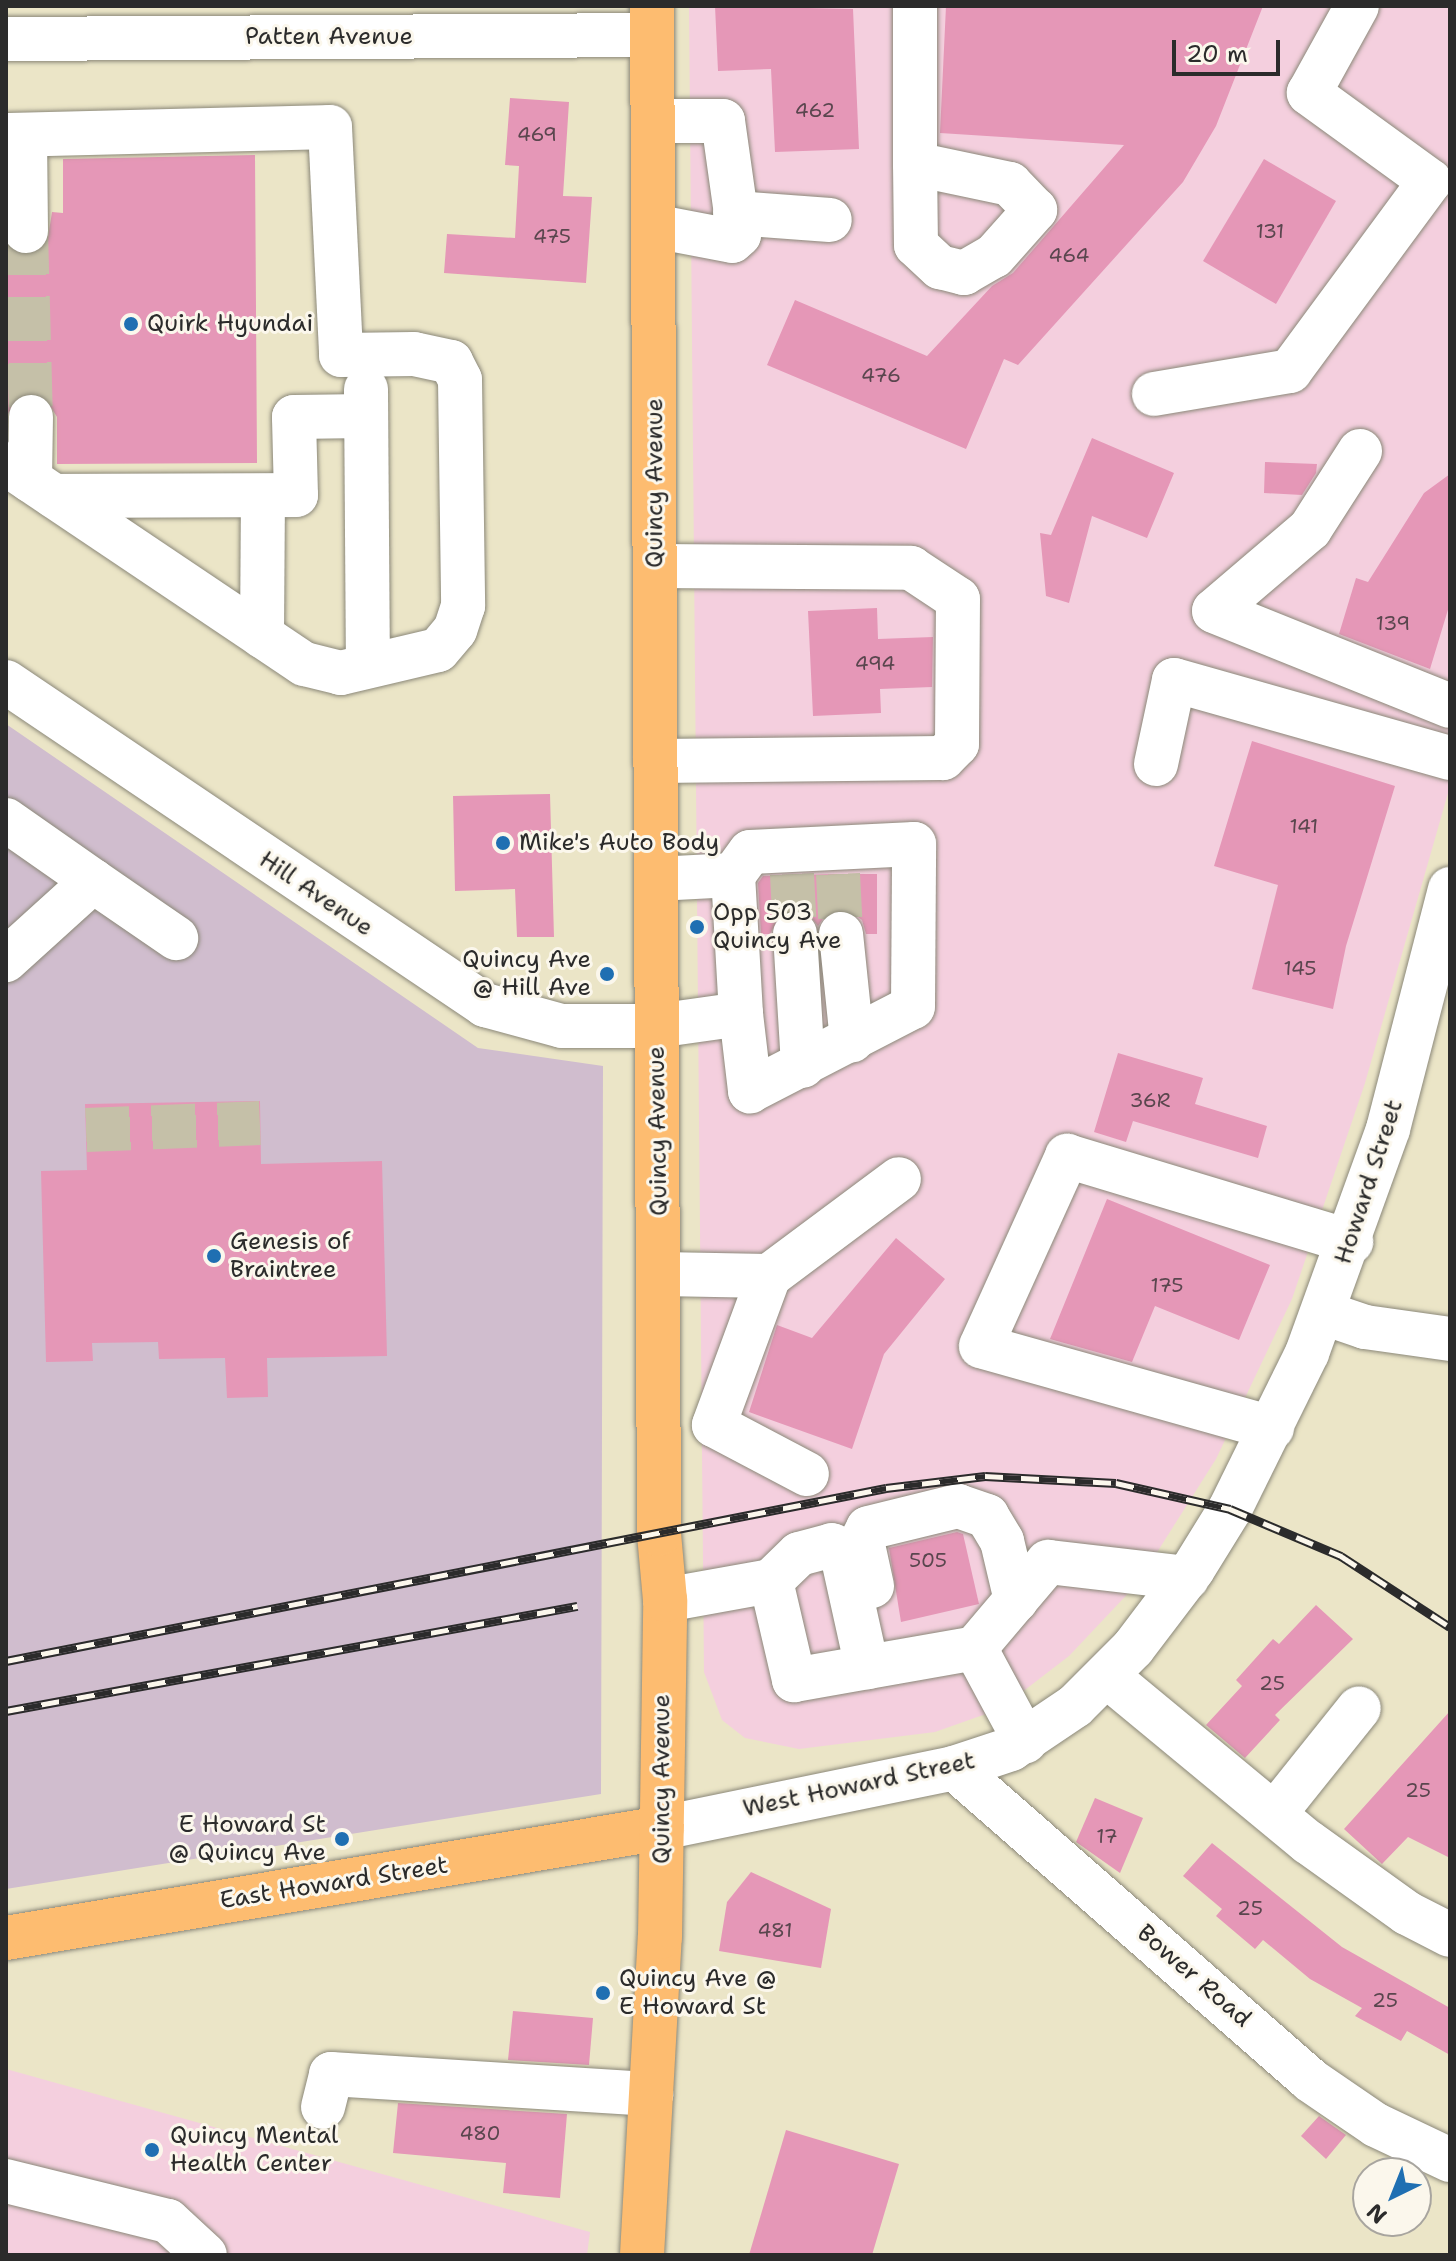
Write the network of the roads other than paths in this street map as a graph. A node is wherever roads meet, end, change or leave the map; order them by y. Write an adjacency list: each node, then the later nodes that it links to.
1 (915, 6): 7 (street)
2 (1357, 6): 8 (street)
3 (652, 21): 4 (street, Patten Avenue); 5 (main road, Quincy Avenue)
4 (6, 39)
5 (653, 121): 9 (street); 11 (main road, Quincy Avenue)
6 (15, 135): 12 (street); 13 (street)
7 (915, 164)
8 (1443, 176): 14 (street)
9 (735, 213): 10 (street); 11 (street)
10 (830, 220)
11 (653, 226): 20 (main road, Quincy Avenue)
12 (26, 231)
13 (366, 354): 15 (street); 22 (street)
14 (1154, 394)
15 (366, 416): 19 (street); 22 (street)
16 (31, 417): 18 (street)
17 (1360, 451): 24 (street)
18 (30, 480): 19 (street); 21 (street)
19 (263, 496): 21 (street)
20 (655, 566): 26 (main road, Quincy Avenue); 26 (street)
21 (262, 636): 22 (street)
22 (368, 666)
23 (6, 682): 37 (street, Hill Avenue)
24 (1450, 706)
25 (1450, 758): 27 (street)
26 (655, 761): 30 (main road, Quincy Avenue)
27 (1156, 764)
28 (6, 820): 31 (street)
29 (733, 875): 30 (street); 36 (street); 38 (street)
30 (656, 879): 37 (main road, Quincy Avenue)
31 (93, 881): 34 (street); 35 (street)
32 (1450, 889): 40 (street, Howard Street)
33 (818, 934): 38 (street)
34 (176, 938)
35 (6, 960)
36 (741, 1014): 37 (street, Hill Avenue); 38 (street)
37 (656, 1026): 41 (main road, Quincy Avenue)
38 (828, 1053)
39 (899, 1179): 42 (street)
40 (1351, 1242): 43 (street, Howard Street); 47 (street)
41 (661, 1274): 42 (street); 46 (main road, Quincy Avenue)
42 (769, 1276): 45 (street)
43 (1324, 1313): 44 (street); 47 (street, Howard Street)
44 (1450, 1339)
45 (714, 1425): 46 (street); 48 (street)
46 (660, 1432): 52 (main road, Quincy Avenue)
47 (1263, 1446): 50 (street, West Howard Street)
48 (807, 1474)
49 (864, 1576): 51 (street); 53 (street); 55 (street)
50 (1187, 1578): 53 (street); 56 (street, West Howard Street)
51 (771, 1581): 52 (street); 55 (street)
52 (665, 1600): 61 (main road, Quincy Avenue)
53 (1016, 1600): 54 (street)
54 (975, 1648): 55 (street); 58 (street)
55 (877, 1665)
56 (1107, 1676): 58 (street, West Howard Street); 60 (street)
57 (1359, 1708): 60 (street)
58 (1025, 1741): 59 (street, West Howard Street)
59 (954, 1768): 61 (street, West Howard Street); 66 (street, Bower Road)
60 (1275, 1813): 62 (street)
61 (662, 1828): 63 (main road, East Howard Street); 64 (main road, Quincy Avenue)
62 (1450, 1935)
63 (6, 1938)
64 (651, 2094): 65 (street); 69 (main road, Quincy Avenue)
65 (323, 2107)
66 (1448, 2155)
67 (6, 2181): 68 (street)
68 (205, 2255)
69 (642, 2255)

